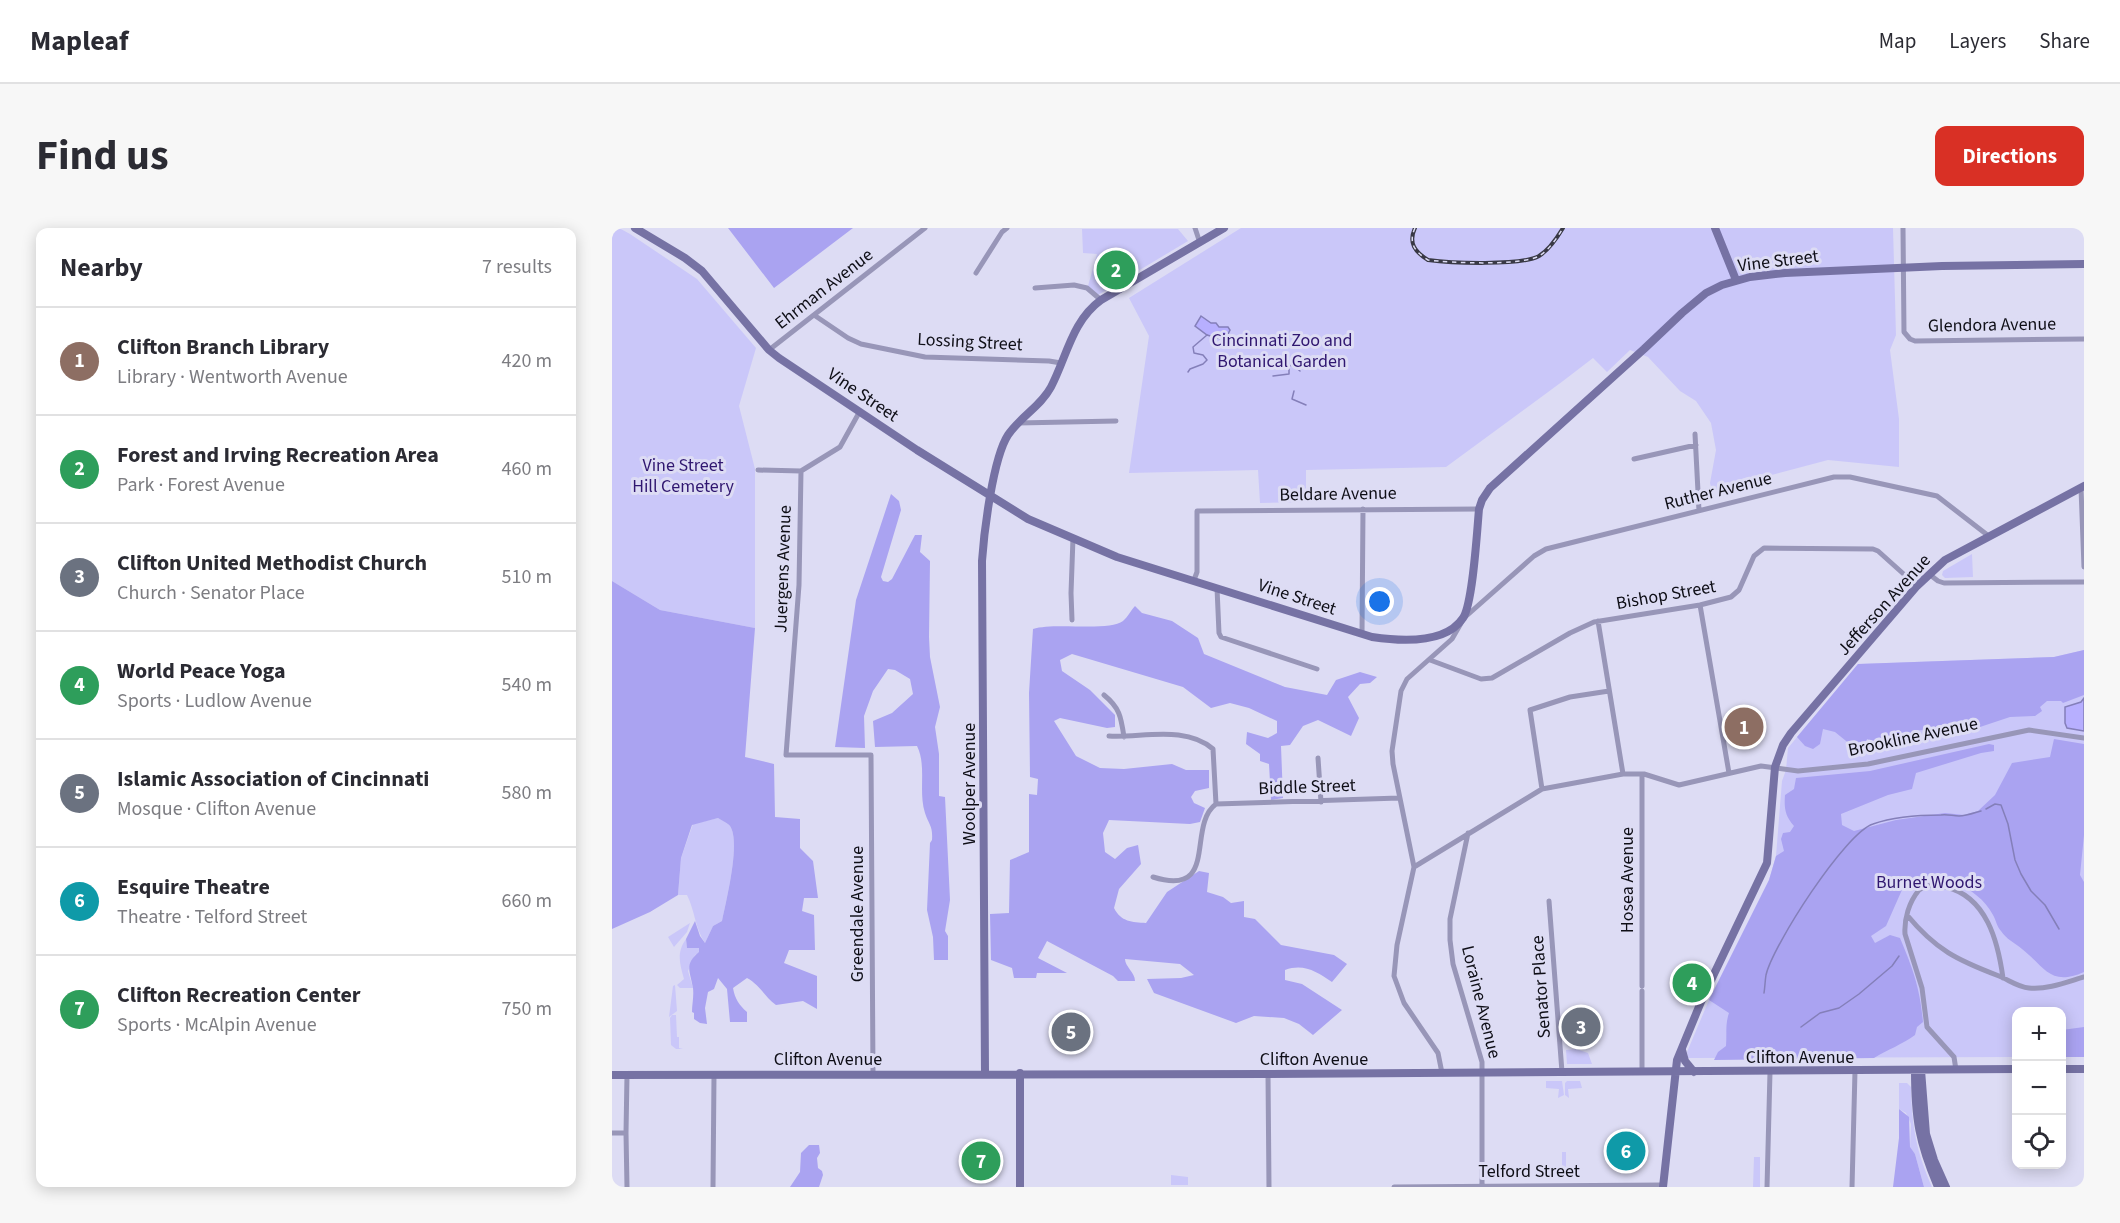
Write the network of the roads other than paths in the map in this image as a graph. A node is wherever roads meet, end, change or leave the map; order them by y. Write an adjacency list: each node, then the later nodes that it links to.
1 (635, 228): 17 (main road, Vine Street)
2 (925, 228): 15 (street, Ehrman Avenue)
3 (1007, 228): 11 (street)
4 (1195, 228): 8 (street)
5 (1224, 228): 8 (main road, Woolper Avenue)
6 (1715, 228): 12 (main road)
7 (1903, 228): 10 (street)
8 (1200, 243): 14 (main road, Woolper Avenue)
9 (2084, 264): 10 (main road, Vine Street)
10 (1904, 268): 12 (main road, Vine Street); 16 (street, Glendora Avenue)
11 (976, 273)
12 (1736, 280): 30 (main road, Vine Street)
13 (1035, 288): 14 (street)
14 (1101, 300): 18 (main road, Woolper Avenue)
15 (814, 315): 17 (street, Ehrman Avenue); 18 (street, Lossing Street)
16 (2084, 339)
17 (769, 350): 19 (main road, Vine Street)
18 (1061, 363): 21 (main road, Woolper Avenue)
19 (860, 411): 26 (street); 28 (main road, Vine Street)
20 (1116, 421): 21 (street)
21 (1018, 423): 28 (main road, Woolper Avenue)
22 (1695, 434): 23 (street)
23 (1696, 445): 24 (street); 31 (street)
24 (1634, 459)
25 (758, 470): 26 (street)
26 (801, 471): 52 (street, Juergens Avenue)
27 (2083, 487): 32 (main road, Jefferson Avenue); 34 (street)
28 (990, 496): 33 (main road, Vine Street); 82 (main road, Woolper Avenue)
29 (1363, 509): 30 (street, Beldare Avenue); 36 (street, Beldare Avenue); 44 (street)
30 (1479, 509): 41 (main road, Vine Street)
31 (1699, 511): 32 (street, Ruther Avenue); 41 (street, Ruther Avenue)
32 (1990, 537): 35 (main road, Jefferson Avenue)
33 (1073, 538): 36 (main road, Vine Street); 42 (street)
34 (2084, 567)
35 (1929, 574): 37 (street); 38 (main road, Jefferson Avenue)
36 (1194, 580): 39 (main road, Vine Street)
37 (2084, 582)
38 (1917, 586): 40 (street, Bishop Street); 54 (main road, Jefferson Avenue)
39 (1217, 588): 44 (main road, Vine Street); 46 (street)
40 (1700, 605): 43 (street, Bishop Street); 55 (street)
41 (1464, 618): 44 (main road, Vine Street); 45 (street, Ruther Avenue)
42 (1072, 620)
43 (1598, 621): 45 (street, Bishop Street); 47 (street)
44 (1362, 634)
45 (1431, 660): 59 (street, Ruther Avenue)
46 (1317, 669)
47 (1609, 692): 56 (street); 58 (street)
48 (1104, 695): 50 (street)
49 (1109, 736): 50 (street)
50 (1124, 737): 61 (street)
51 (2084, 738): 54 (street, Brookline Avenue)
52 (871, 755): 85 (street, Greendale Avenue)
53 (1318, 758): 60 (street)
54 (1775, 767): 55 (street, Brookline Avenue); 69 (main road, Jefferson Avenue)
55 (1728, 773): 57 (street, Brookline Avenue)
56 (1623, 774): 57 (street, Brookline Avenue); 58 (street, Brookline Avenue)
57 (1642, 774): 78 (street, Hosea Avenue)
58 (1542, 789): 62 (street, Brookline Avenue)
59 (1399, 798): 60 (street, Biddle Street); 63 (street, Ruther Avenue)
60 (1321, 802): 61 (street, Biddle Street)
61 (1216, 804): 64 (street)
62 (1468, 833): 63 (street, Brookline Avenue); 76 (street, Loraine Avenue)
63 (1414, 867): 84 (street)
64 (1153, 877)
65 (1550, 901): 77 (street, Senator Place)
66 (1907, 915): 68 (street); 68 (street); 72 (street)
67 (2084, 977): 68 (street)
68 (2003, 978)
69 (1682, 1049): 79 (main road, Jefferson Avenue); 80 (main road)
70 (2012, 1069): 72 (main road, Clifton Avenue)
71 (1918, 1070): 72 (main road, Clifton Avenue); 75 (main road, Clifton Avenue); 102 (main road); 103 (main road)
72 (1956, 1070)
73 (2066, 1070): 74 (main road)
74 (2084, 1070)
75 (1855, 1071): 81 (main road, Clifton Avenue); 101 (street)
76 (1482, 1072): 77 (main road, Clifton Avenue); 84 (main road, Clifton Avenue); 93 (street, Loraine Avenue)
77 (1562, 1072): 78 (main road, Clifton Avenue)
78 (1642, 1072): 79 (main road, Clifton Avenue)
79 (1675, 1072): 80 (main road, Clifton Avenue); 94 (main road, Jefferson Avenue)
80 (1694, 1072): 81 (main road, Clifton Avenue)
81 (1770, 1072): 100 (street)
82 (985, 1073): 83 (main road, Clifton Avenue); 85 (main road, Clifton Avenue)
83 (1020, 1073): 86 (main road, Clifton Avenue); 97 (main road)
84 (1442, 1073): 86 (main road, Clifton Avenue)
85 (873, 1074): 89 (main road, Clifton Avenue)
86 (1268, 1074): 98 (street)
87 (612, 1075): 88 (main road, Clifton Avenue)
88 (627, 1075): 89 (main road, Clifton Avenue); 91 (street)
89 (714, 1075): 96 (street)
90 (612, 1133): 91 (street)
91 (626, 1133): 95 (street)
92 (1394, 1186): 93 (street, Telford Street)
93 (1482, 1186): 99 (street, Telford Street)
94 (1663, 1186): 99 (street, Telford Street)
95 (627, 1187)
96 (713, 1187)
97 (1020, 1187)
98 (1269, 1187)
99 (1564, 1187)
100 (1767, 1187)
101 (1852, 1187)
102 (1938, 1187)
103 (1946, 1187)

